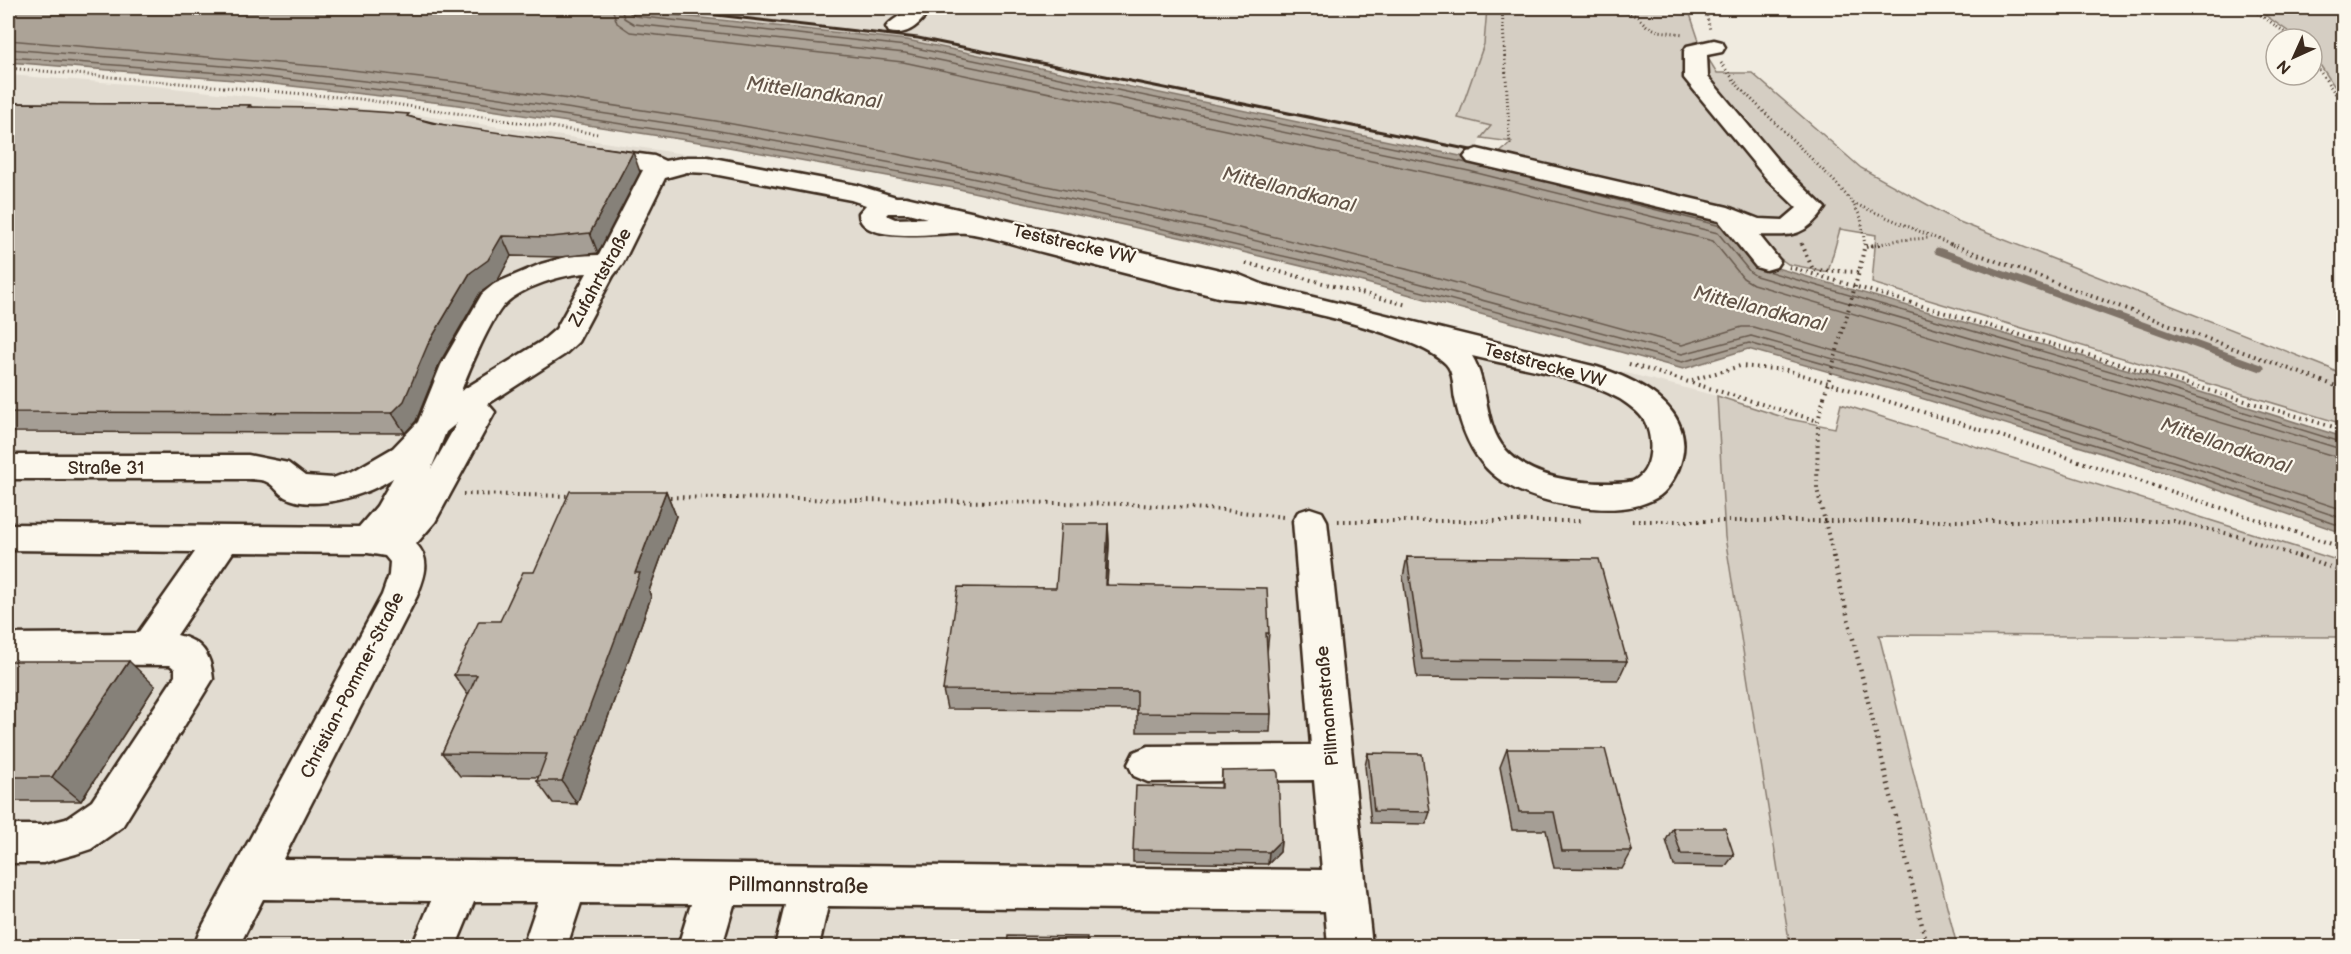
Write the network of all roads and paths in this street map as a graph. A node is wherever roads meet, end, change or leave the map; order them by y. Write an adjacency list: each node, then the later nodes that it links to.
1 (920, 8): 5 (street)
2 (1502, 8): 11 (path)
3 (1615, 8): 7 (path)
4 (2251, 8): 6 (path)
5 (897, 27)
6 (2277, 27)
7 (1688, 34)
8 (1719, 58): 15 (path); 17 (street)
9 (2324, 78): 10 (path)
10 (2343, 106)
11 (1510, 147)
12 (580, 154): 14 (street)
13 (1477, 157): 17 (street)
14 (654, 173): 16 (street, Teststrecke VW); 22 (street, Zufahrtstraße)
15 (1853, 203): 18 (path); 20 (path)
16 (890, 205): 24 (street, Teststrecke VW); 24 (street, Teststrecke VW)
17 (1728, 215): 21 (street)
18 (1930, 237): 20 (path); 26 (path)
19 (1801, 243): 23 (path)
20 (1865, 248): 23 (path)
21 (1766, 261): 30 (path)
22 (609, 263): 27 (street, Zufahrtstraße); 29 (street)
23 (1859, 272): 28 (path, bridge)
24 (1256, 292): 24 (street, Teststrecke VW)
25 (490, 327): 27 (street)
26 (2343, 388)
27 (458, 407): 29 (street, Zufahrtstraße); 41 (street)
28 (1818, 421): 38 (path); 42 (path)
29 (431, 429): 31 (street, Straße 31); 41 (street)
30 (2343, 430)
31 (8, 467)
32 (480, 495): 33 (path)
33 (576, 496)
34 (660, 497): 35 (path)
35 (1310, 521): 36 (path); 46 (street, Pillmannstraße)
36 (1591, 521)
37 (1626, 521): 38 (path)
38 (1824, 521): 43 (path); 61 (path)
39 (8, 537): 40 (street)
40 (224, 538): 41 (street); 44 (street)
41 (381, 543): 49 (street, Christian-Pommer-Straße)
42 (2343, 548)
43 (2343, 572)
44 (148, 648): 45 (street); 48 (street)
45 (8, 650)
46 (1333, 762): 47 (street); 54 (street, Pillmannstraße)
47 (1148, 764)
48 (8, 844)
49 (252, 879): 50 (street, Pillmannstraße); 55 (street, Christian-Pommer-Straße)
50 (461, 881): 51 (street, Pillmannstraße); 56 (street)
51 (567, 882): 52 (street, Pillmannstraße); 57 (street)
52 (719, 884): 53 (street, Pillmannstraße); 58 (street)
53 (811, 885): 54 (street, Pillmannstraße); 59 (street)
54 (1345, 891): 60 (street, Pillmannstraße)
55 (216, 946)
56 (434, 946)
57 (545, 946)
58 (700, 946)
59 (797, 946)
60 (1350, 946)
61 (1927, 946)

